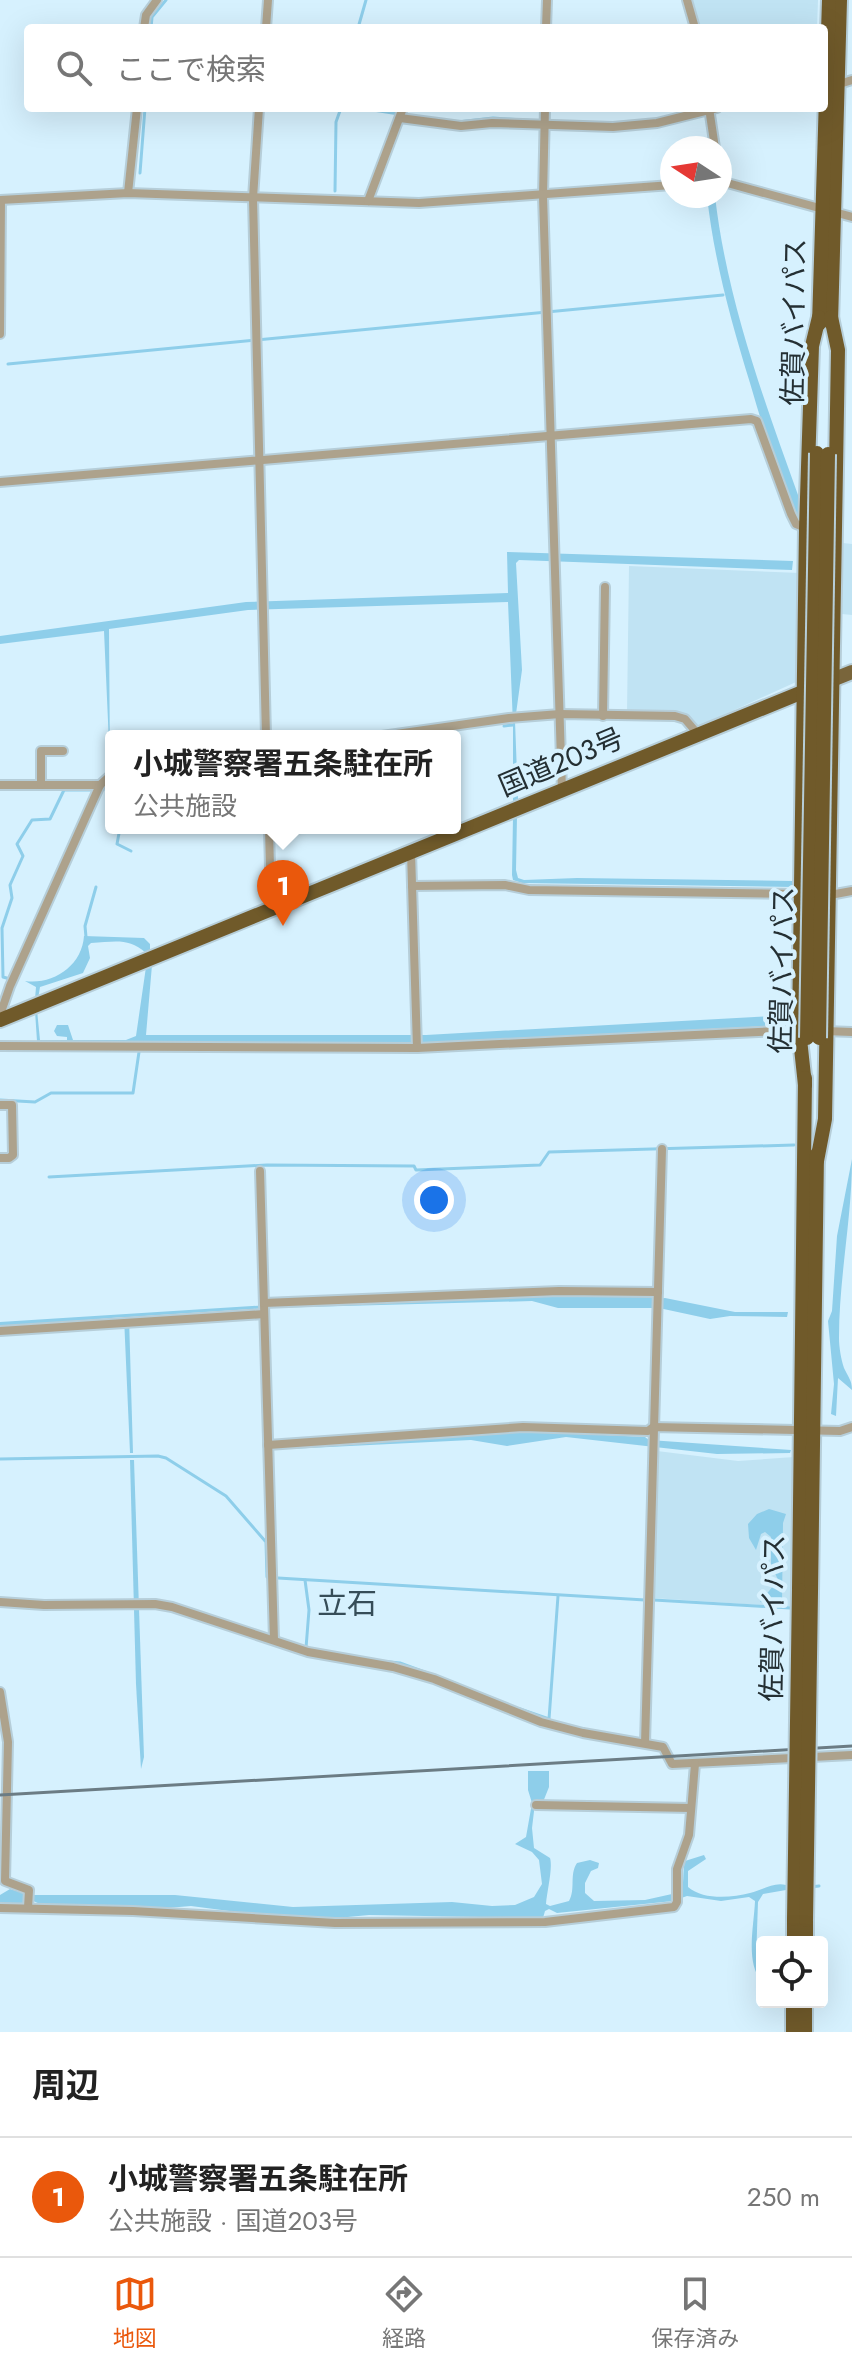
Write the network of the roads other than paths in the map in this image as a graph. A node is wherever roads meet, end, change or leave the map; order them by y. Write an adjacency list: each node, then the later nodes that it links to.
1 (157, 0): 7 (street)
2 (268, 0): 8 (street)
3 (547, 0): 9 (street)
4 (687, 0): 10 (street)
5 (829, 0): 11 (highway, 佐賀バイパス)
6 (840, 0): 11 (highway, 佐賀バイパス)
7 (145, 24)
8 (266, 24)
9 (546, 24)
10 (694, 24)
11 (835, 86): 27 (highway, 佐賀バイパス)
12 (137, 112): 22 (street)
13 (259, 112): 24 (street)
14 (402, 112): 18 (street); 26 (street)
15 (545, 112): 18 (street)
16 (704, 112): 18 (street)
17 (712, 112): 19 (street)
18 (544, 126): 23 (street)
19 (714, 136)
20 (732, 184): 27 (street)
21 (660, 186): 23 (street)
22 (128, 193): 24 (street); 25 (street)
23 (543, 196): 26 (street); 31 (street)
24 (253, 198): 26 (street); 32 (street)
25 (0, 200): 30 (street)
26 (368, 201)
27 (828, 211): 28 (street); 29 (highway, 佐賀バイパス)
28 (852, 217)
29 (825, 317): 34 (highway); 37 (highway); 63 (highway, 佐賀バイパス, bridge)
30 (0, 334)
31 (550, 437): 32 (street); 34 (street); 39 (street)
32 (259, 461): 33 (street); 41 (street)
33 (0, 482)
34 (806, 528): 38 (highway)
35 (605, 587): 40 (street)
36 (852, 672): 37 (main road)
37 (832, 680): 38 (highway, 国道203号); 57 (highway)
38 (804, 692): 43 (highway, 国道203号); 56 (highway)
39 (560, 714): 40 (street); 42 (street); 49 (street)
40 (603, 716): 43 (street)
41 (266, 730)
42 (423, 730)
43 (697, 733): 49 (highway, 国道203号)
44 (63, 751): 47 (street)
45 (105, 780): 48 (street)
46 (0, 785): 47 (street)
47 (41, 785): 48 (street)
48 (100, 785): 60 (street)
49 (562, 791): 50 (highway, 国道203号)
50 (461, 831)
51 (269, 834): 58 (street)
52 (454, 834): 53 (highway, 国道203号)
53 (411, 851): 54 (street); 58 (highway, 国道203号)
54 (412, 886): 56 (street); 65 (street)
55 (852, 891): 57 (street)
56 (802, 894): 63 (highway)
57 (830, 895): 63 (highway)
58 (271, 909): 61 (highway, 国道203号)
59 (0, 981): 60 (street)
60 (10, 986): 61 (street)
61 (0, 1017)
62 (852, 1032): 63 (street)
63 (813, 1034): 65 (street); 76 (highway, 佐賀バイパス); 76 (highway, 佐賀バイパス)
64 (0, 1046): 65 (street)
65 (417, 1048)
66 (0, 1105): 68 (street)
67 (662, 1149): 70 (street)
68 (0, 1158)
69 (260, 1171): 71 (street)
70 (658, 1294): 71 (street); 74 (street)
71 (264, 1303): 72 (street)
72 (264, 1314): 73 (street); 77 (street)
73 (0, 1331)
74 (653, 1427): 76 (street); 77 (street); 81 (street)
75 (852, 1427): 76 (street)
76 (808, 1430): 89 (highway, 佐賀バイパス, bridge)
77 (268, 1445): 79 (street)
78 (0, 1602): 79 (street)
79 (274, 1640): 81 (street)
80 (0, 1692): 86 (street)
81 (645, 1743): 83 (street)
82 (852, 1755): 83 (street)
83 (695, 1764): 85 (street)
84 (536, 1805): 85 (street)
85 (691, 1808): 88 (street)
86 (2, 1885): 88 (street)
87 (0, 1908): 88 (street)
88 (28, 1908)
89 (800, 1919): 90 (highway, 佐賀バイパス); 91 (highway, 佐賀バイパス)
90 (796, 1936)
91 (804, 1936)
92 (793, 2008): 94 (highway)
93 (805, 2008): 95 (highway)
94 (793, 2032)
95 (805, 2032)

